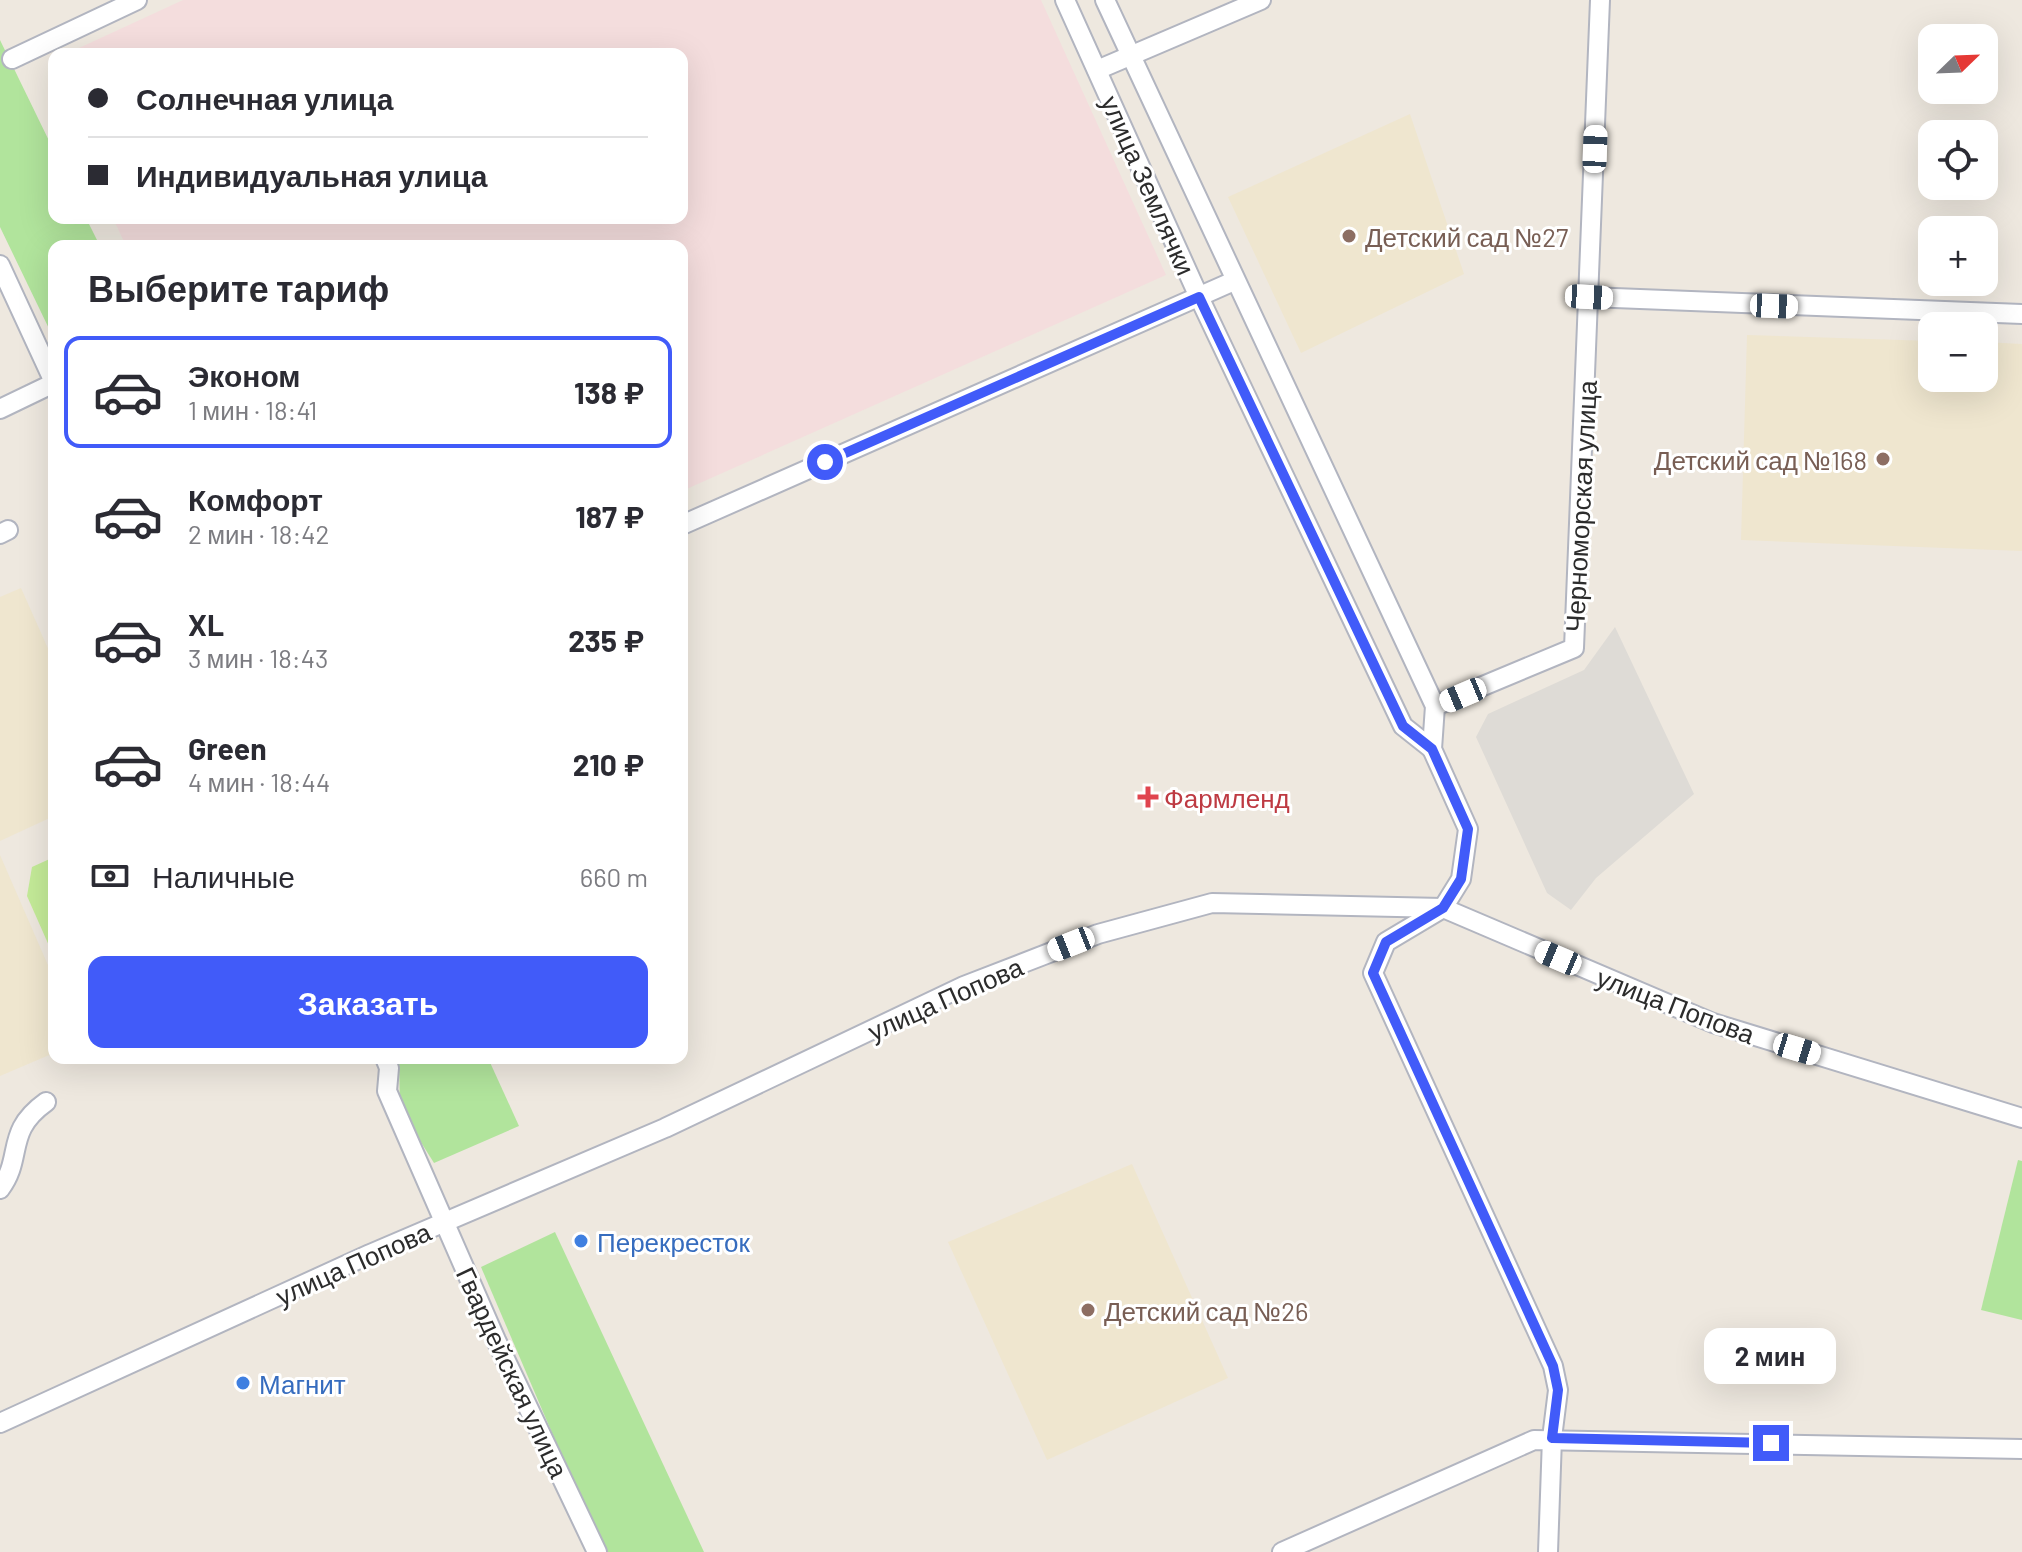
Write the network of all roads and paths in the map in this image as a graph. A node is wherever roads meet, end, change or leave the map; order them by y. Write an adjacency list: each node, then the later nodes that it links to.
1 (137, 0): 7 (street)
2 (1065, 0): 8 (street, улица Землячки)
3 (1105, 0): 6 (street, улица Землячки)
4 (1261, 0): 6 (street)
5 (1600, 0): 12 (street, Черноморская улица)
6 (1130, 56): 8 (street); 10 (street, улица Землячки)
7 (12, 59)
8 (1097, 70): 11 (street, улица Землячки)
9 (0, 265): 14 (street)
10 (1234, 281): 11 (street); 18 (street, улица Землячки)
11 (1199, 297): 17 (street); 19 (street, улица Землячки)
12 (1589, 297): 13 (street); 18 (street, Черноморская улица)
13 (2022, 314)
14 (48, 369)
15 (48, 385): 16 (street)
16 (0, 409)
17 (688, 522)
18 (1435, 706): 19 (street)
19 (1432, 749): 20 (street)
20 (1443, 908): 23 (street, улица Попова); 25 (street, улица Попова); 27 (street)
21 (387, 1064): 25 (street, Гвардейская улица)
22 (46, 1102): 24 (street)
23 (2022, 1118)
24 (0, 1189)
25 (444, 1223): 26 (street, улица Попова); 29 (street, Гвардейская улица)
26 (0, 1423)
27 (1552, 1438): 28 (street); 30 (street); 31 (street)
28 (2022, 1449)
29 (597, 1552)
30 (1282, 1552)
31 (1548, 1552)

